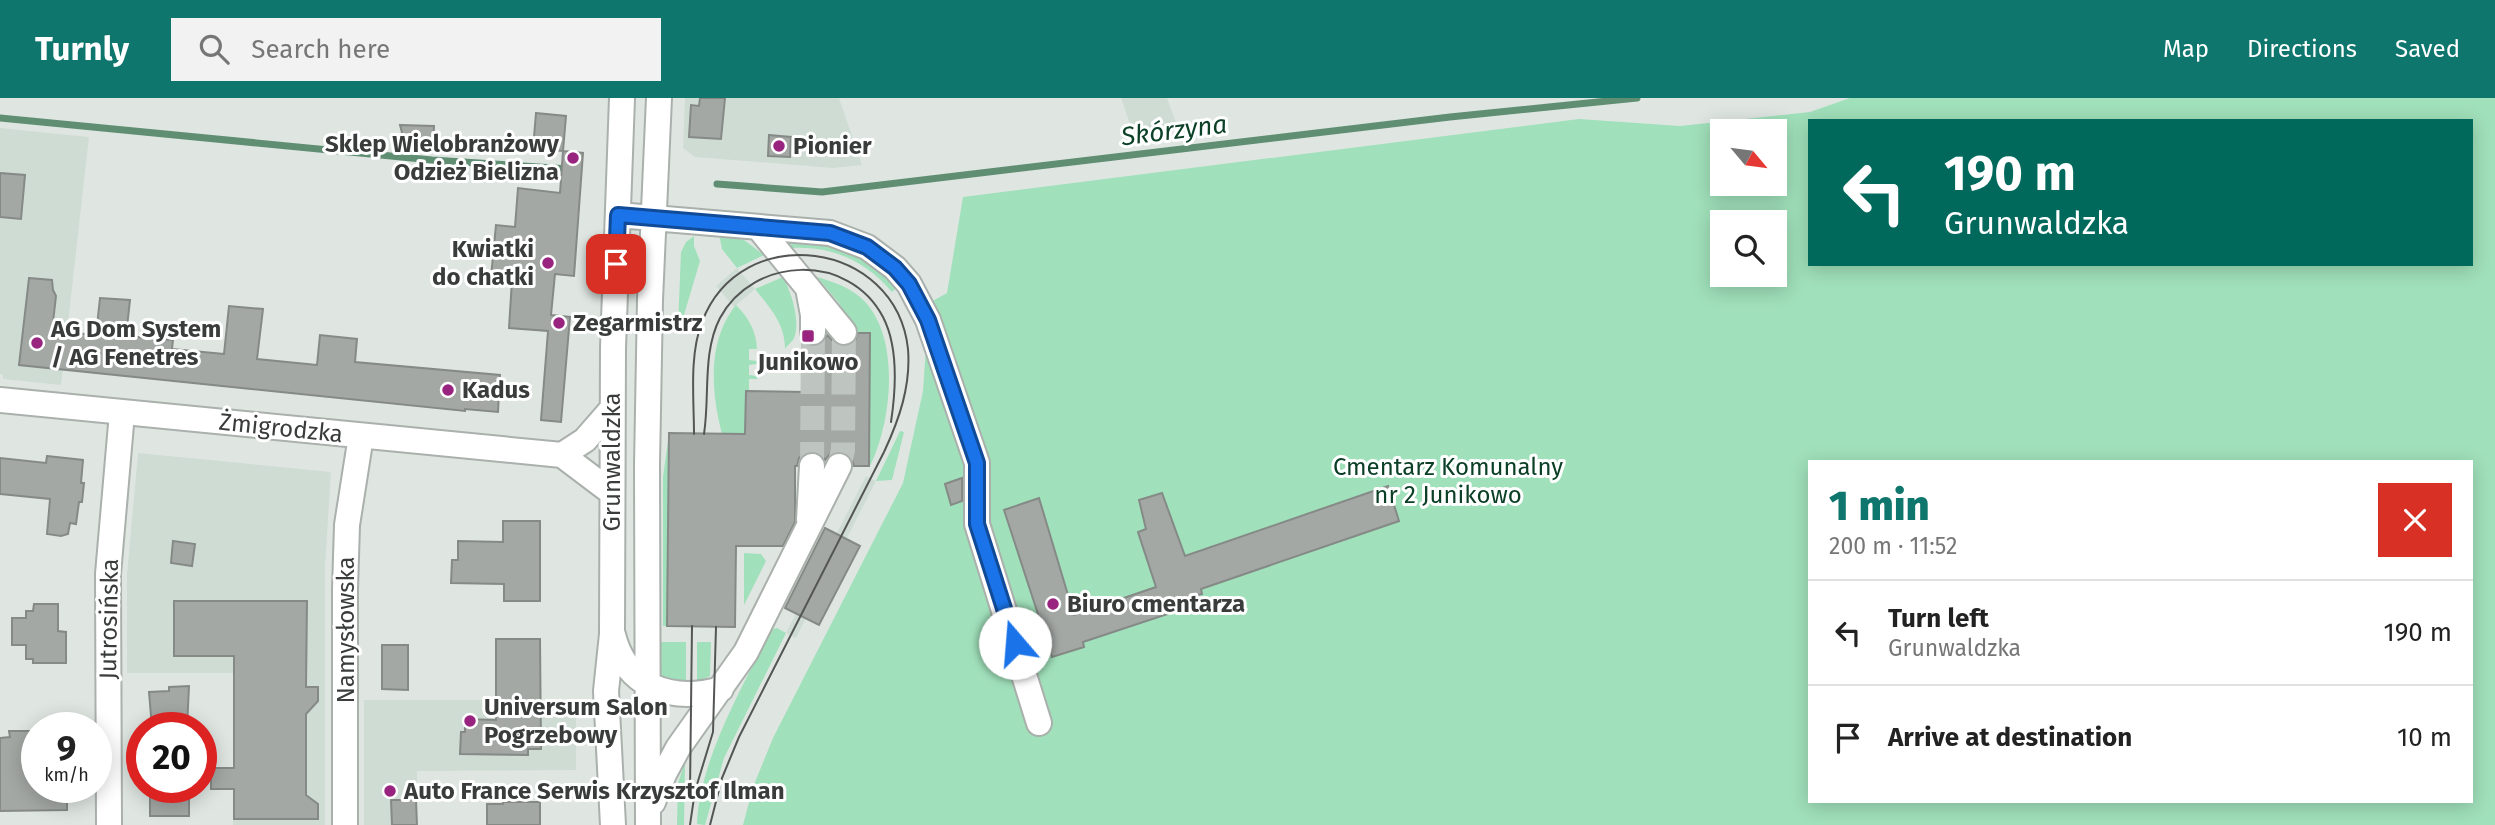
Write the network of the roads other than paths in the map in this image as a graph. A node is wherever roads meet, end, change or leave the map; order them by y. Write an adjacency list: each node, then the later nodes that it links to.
1 (622, 98): 3 (street, Grunwaldzka)
2 (659, 98): 4 (street, Grunwaldzka)
3 (618, 215): 4 (street); 10 (street, Grunwaldzka)
4 (654, 218): 5 (street); 19 (street, Grunwaldzka)
5 (758, 227): 6 (street); 21 (street)
6 (807, 288): 7 (street); 8 (street)
7 (813, 332)
8 (844, 332)
9 (0, 400): 11 (street, Żmigrodzka)
10 (612, 409): 13 (street); 16 (street, Grunwaldzka)
11 (122, 413): 12 (street, Żmigrodzka); 23 (street, Jutrosińska)
12 (361, 436): 13 (street, Żmigrodzka); 24 (street, Namysłowska)
13 (562, 455): 16 (street)
14 (812, 466): 17 (street)
15 (839, 466): 17 (street)
16 (611, 492): 18 (street, Grunwaldzka)
17 (809, 527): 20 (street)
18 (612, 634): 19 (street); 25 (street, Grunwaldzka)
19 (648, 687): 20 (street); 22 (street, Grunwaldzka)
20 (721, 689): 22 (street)
21 (1040, 723)
22 (648, 824)
23 (109, 825)
24 (345, 825)
25 (613, 825)

